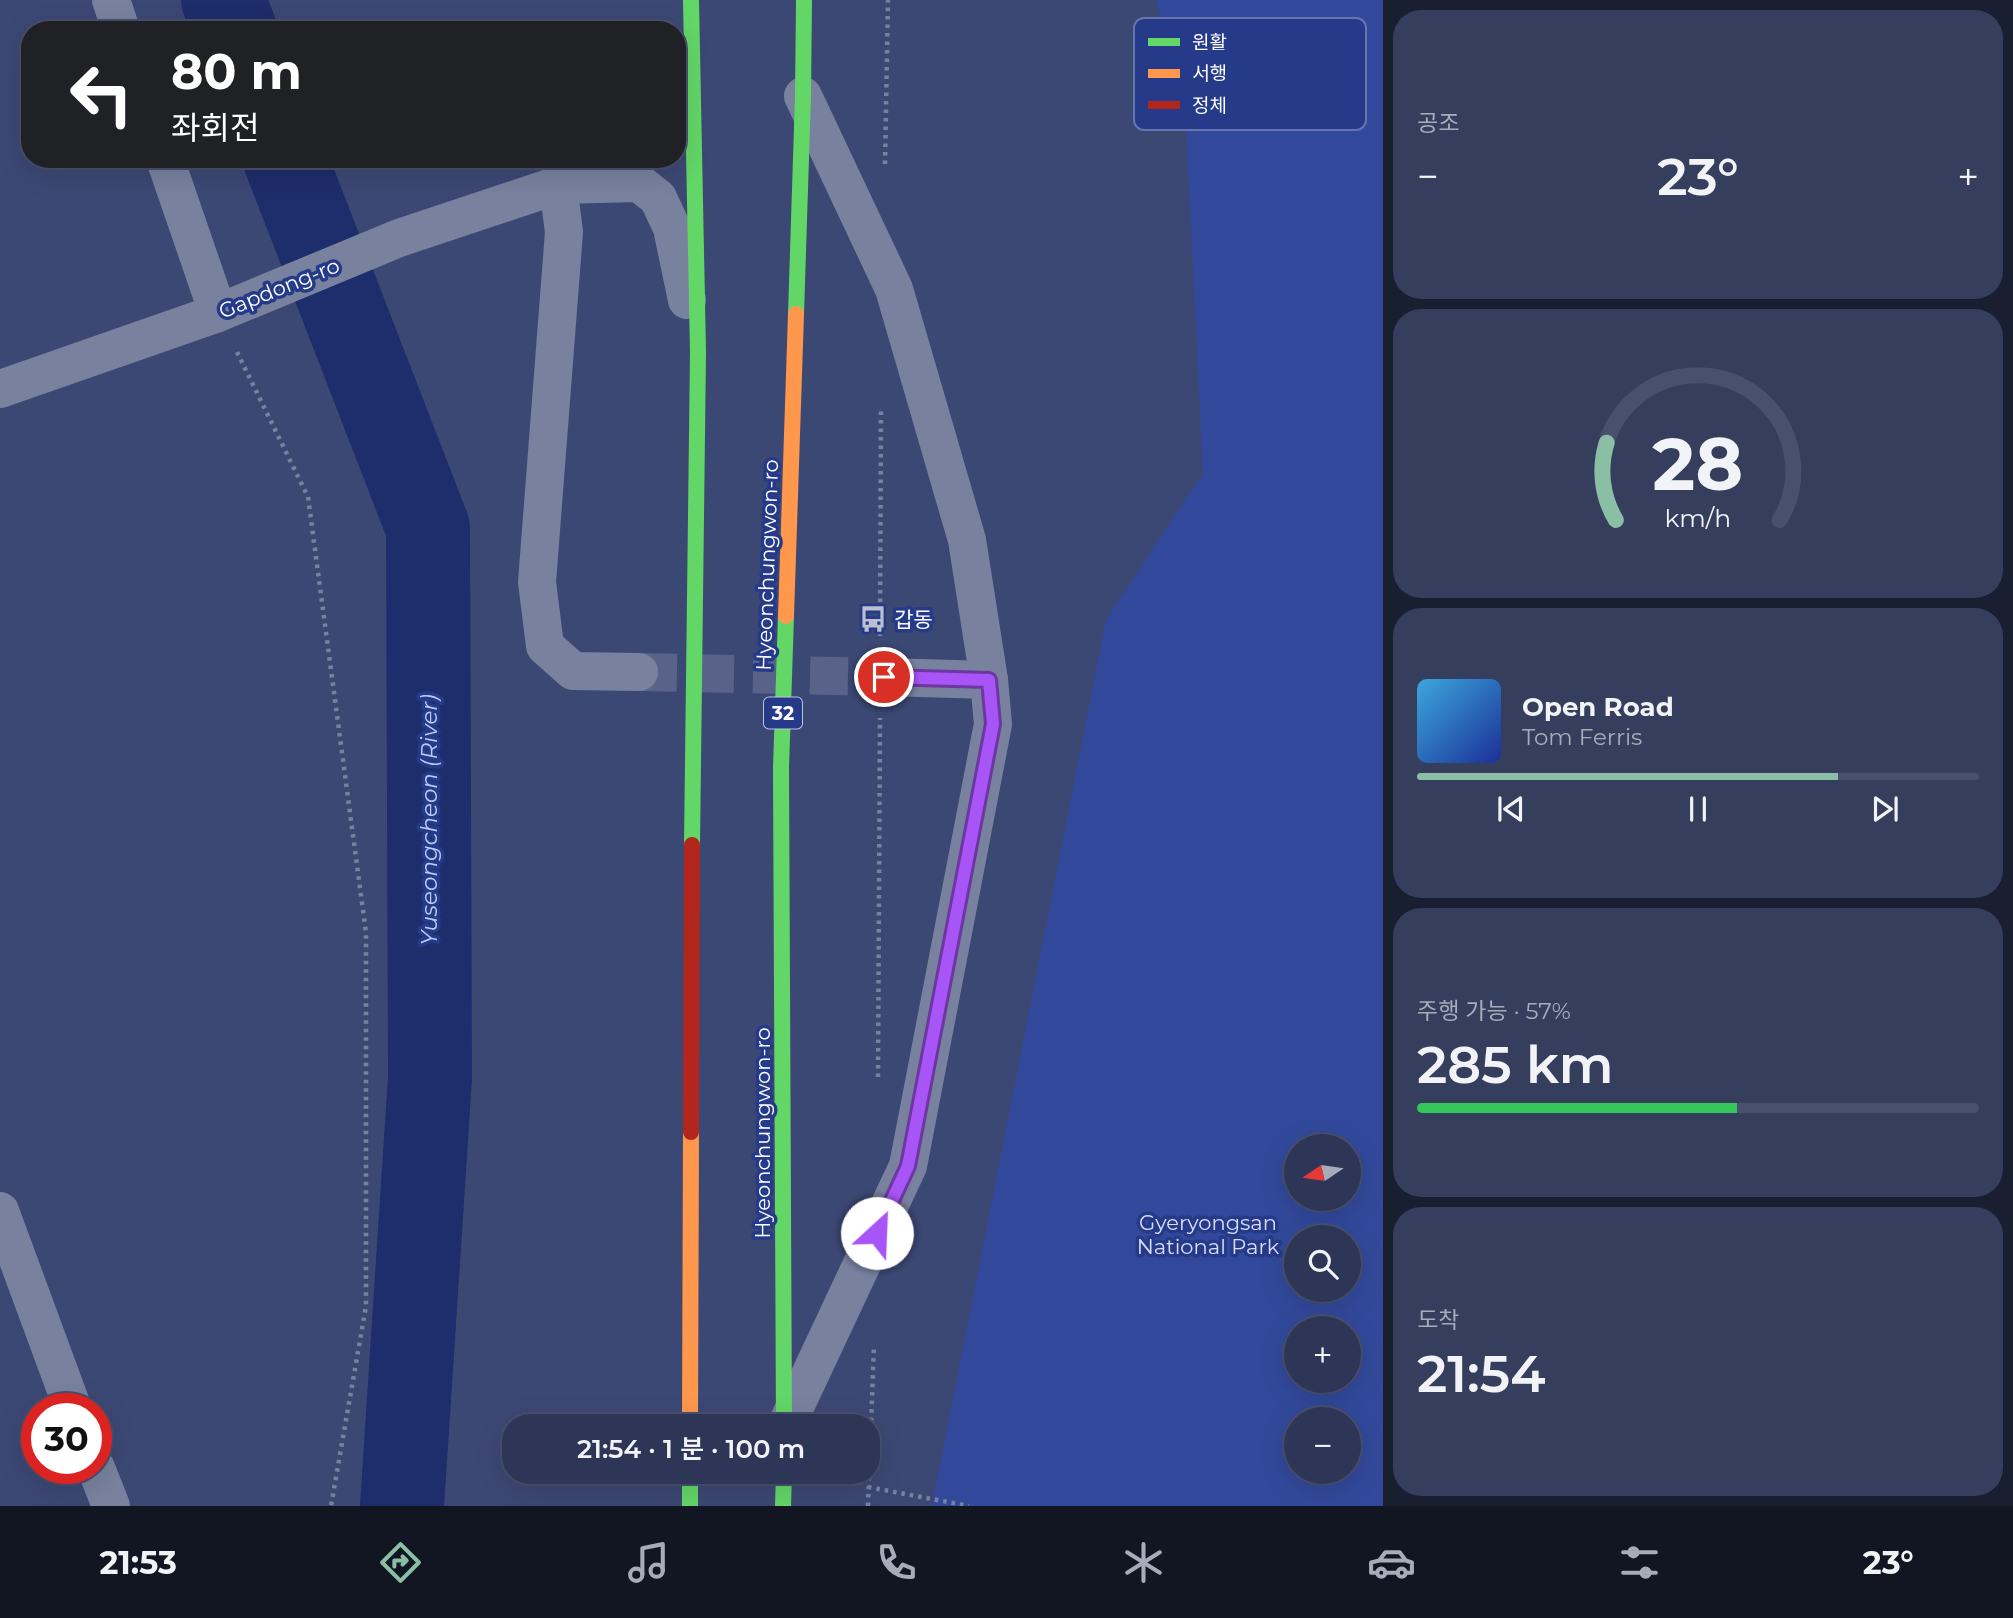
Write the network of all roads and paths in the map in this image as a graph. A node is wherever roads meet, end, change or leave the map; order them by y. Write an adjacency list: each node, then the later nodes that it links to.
1 (111, 0): 5 (street)
2 (688, 0): 6 (street); 13 (main road)
3 (804, 0): 7 (main road, Hyeonchungwon-ro / 32)
4 (888, 0): 10 (path)
5 (118, 21)
6 (682, 21)
7 (803, 96): 18 (street); 24 (main road, Hyeonchungwon-ro / 32)
8 (169, 168): 12 (street)
9 (580, 168): 11 (street)
10 (885, 173)
11 (558, 185): 12 (street, Gapdong-ro); 13 (street); 16 (street)
12 (235, 307): 14 (street, Gapdong-ro); 31 (path)
13 (698, 352): 23 (main road)
14 (0, 389)
15 (881, 405): 17 (path)
16 (639, 672)
17 (881, 677): 18 (street); 19 (path)
18 (989, 680): 25 (street)
19 (878, 1083)
20 (0, 1211): 22 (street)
21 (874, 1337): 29 (path)
22 (67, 1393)
23 (690, 1414)
24 (785, 1414)
25 (791, 1414)
26 (102, 1484): 30 (street)
27 (690, 1484): 32 (main road)
28 (784, 1484): 33 (main road)
29 (868, 1487): 34 (path); 35 (path)
30 (111, 1506)
31 (331, 1506)
32 (690, 1506)
33 (783, 1506)
34 (867, 1506)
35 (969, 1506)

